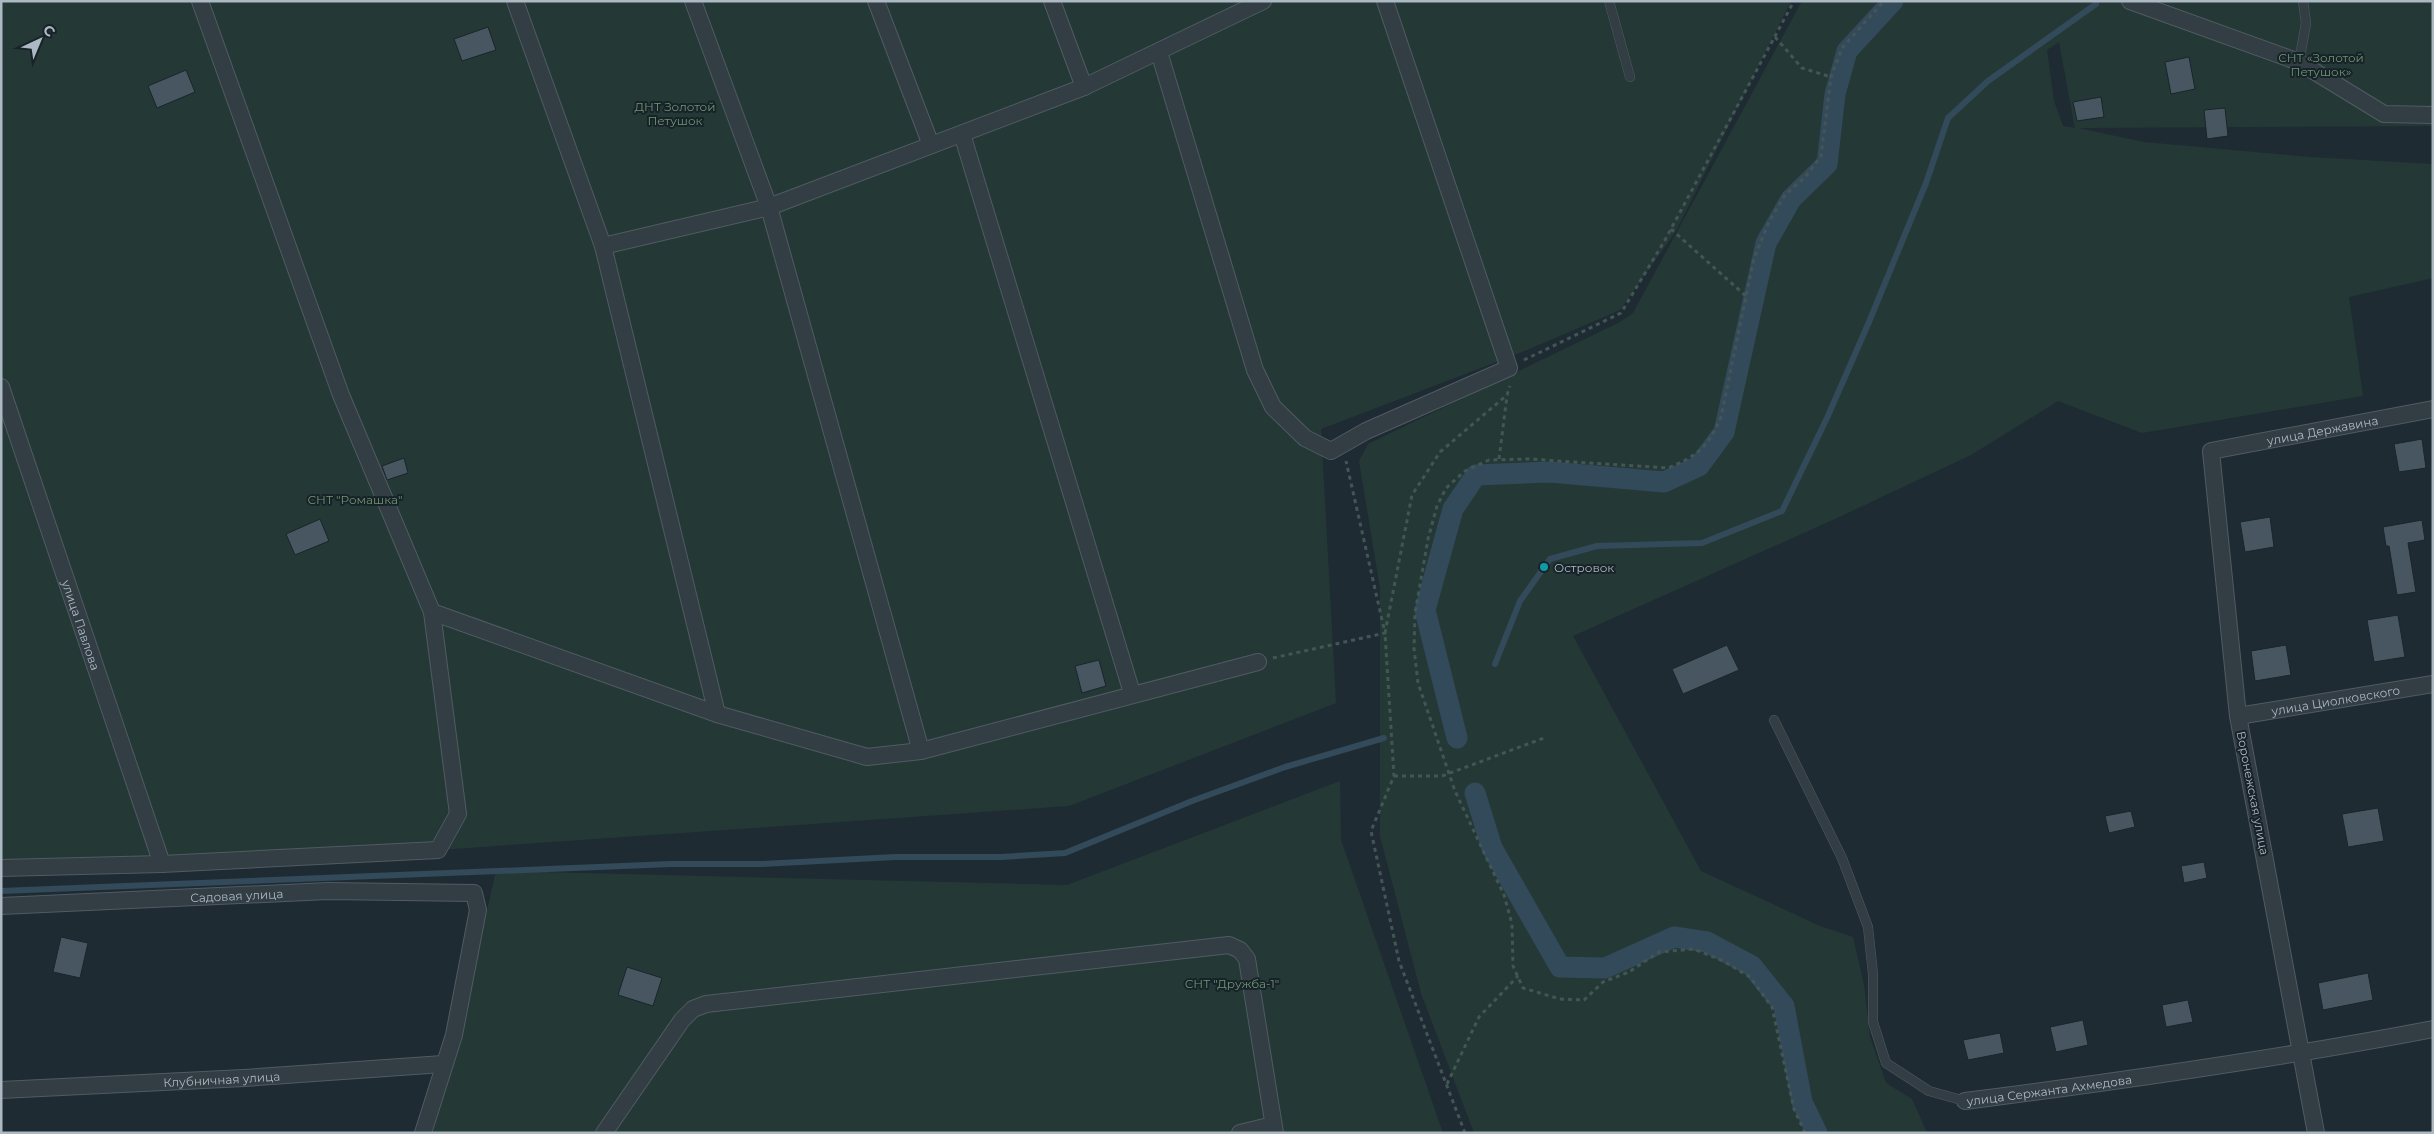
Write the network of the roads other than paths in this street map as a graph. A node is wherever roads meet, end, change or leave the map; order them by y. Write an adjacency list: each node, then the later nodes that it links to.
1 (200, 1): 24 (street)
2 (515, 1): 20 (street)
3 (693, 1): 19 (street)
4 (876, 1): 18 (street)
5 (1052, 1): 15 (street)
6 (1263, 1): 11 (street)
7 (1385, 1): 12 (street)
8 (1609, 1): 14 (lane)
9 (2130, 1): 13 (street)
10 (2303, 1): 13 (lane)
11 (1242, 6): 12 (street)
12 (1159, 52): 15 (street)
13 (2299, 62): 16 (street)
14 (1630, 77)
15 (1084, 87): 17 (street)
16 (2433, 116)
17 (962, 134): 18 (street); 27 (street)
18 (931, 145): 19 (street)
19 (769, 207): 20 (street); 31 (street)
20 (603, 246): 28 (street)
21 (1, 387): 32 (street, улица Павлова)
22 (2433, 410): 23 (street, улица Державина)
23 (2211, 451): 29 (street, Воронежская улица)
24 (432, 612): 28 (street); 32 (street)
25 (1258, 662): 27 (street)
26 (2433, 684): 29 (street, улица Циолковского)
27 (1132, 693): 31 (street)
28 (717, 714): 31 (street)
29 (2238, 716): 36 (street, Воронежская улица)
30 (1774, 720): 39 (lane, улица Сержанта Ахмедова)
31 (921, 751)
32 (162, 864): 33 (street)
33 (1, 868)
34 (1, 906): 37 (street, Садовая улица)
35 (2433, 1029): 36 (street, улица Сержанта Ахмедова)
36 (2302, 1054): 39 (street, улица Сержанта Ахмедова); 44 (street, Воронежская улица)
37 (443, 1064): 38 (street, Клубничная улица); 41 (street)
38 (1, 1090)
39 (1965, 1101)
40 (1274, 1129): 42 (street); 43 (street)
41 (424, 1133)
42 (604, 1133)
43 (1240, 1133)
44 (2316, 1133)

